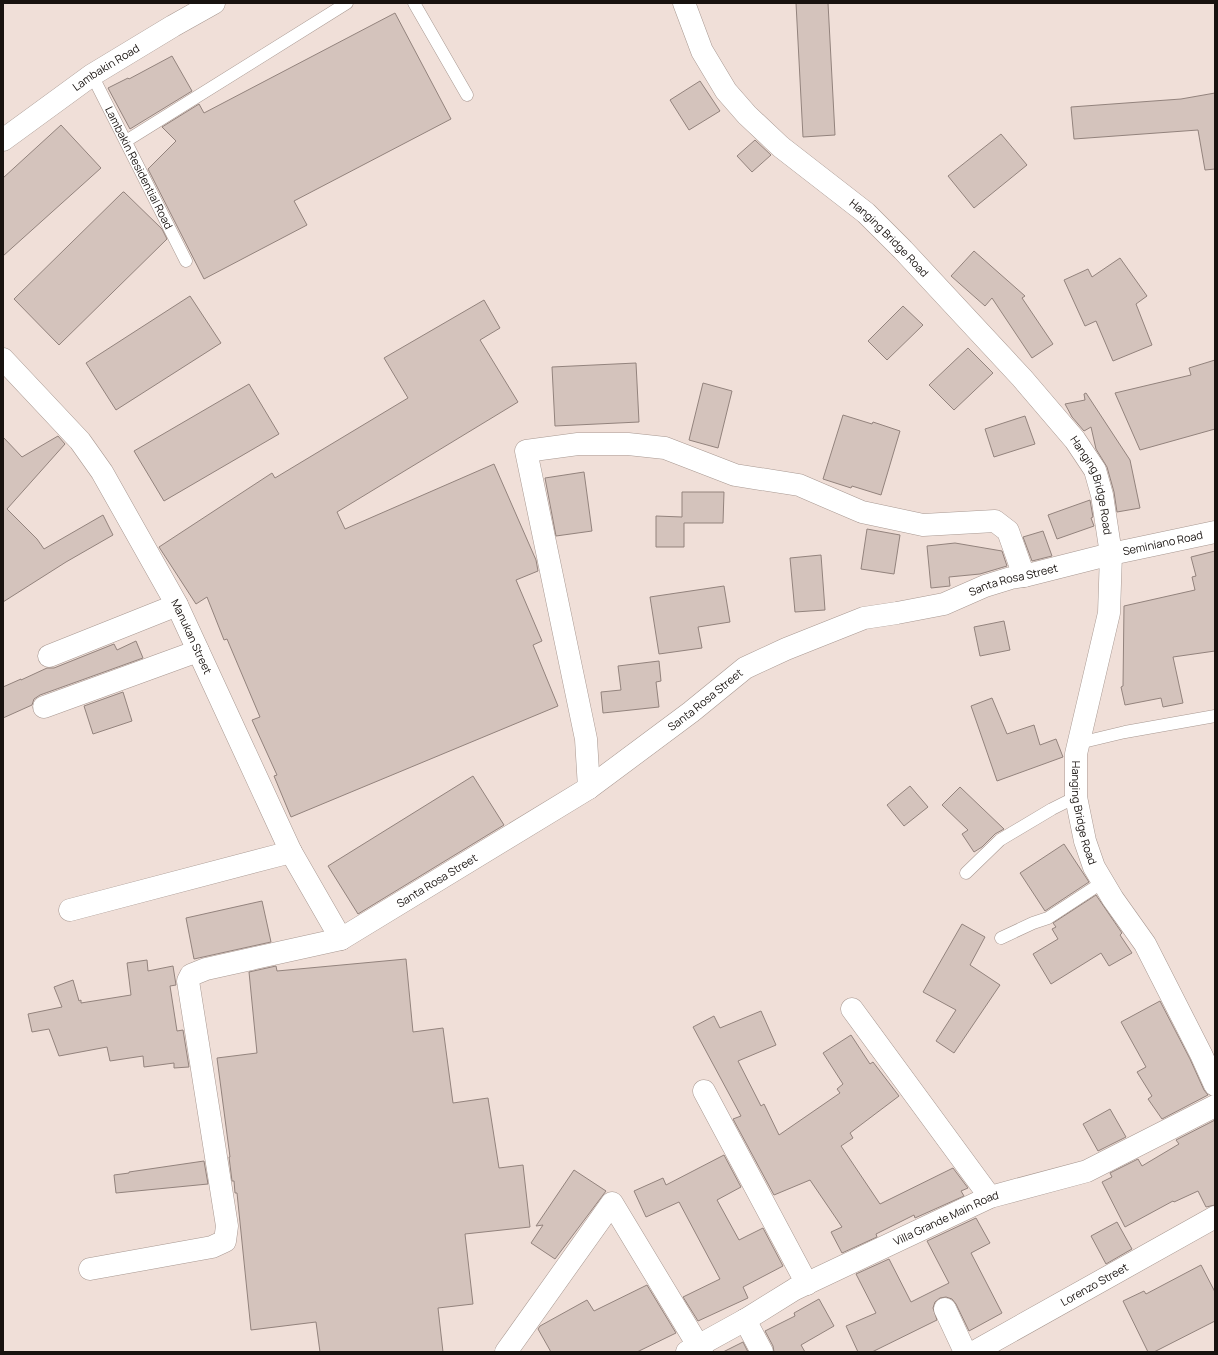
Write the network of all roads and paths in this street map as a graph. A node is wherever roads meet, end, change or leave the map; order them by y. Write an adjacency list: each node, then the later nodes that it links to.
1 (214, 3): 5 (street, Lambakin Road)
2 (347, 3): 8 (lane)
3 (414, 3): 6 (lane)
4 (684, 3): 12 (street, Hanging Bridge Road)
5 (92, 75): 7 (street, Lambakin Road); 8 (lane, Lambakin Residential Road)
6 (467, 95)
7 (3, 140)
8 (126, 141): 9 (lane, Lambakin Residential Road)
9 (186, 261)
10 (3, 359): 14 (street, Manukan Street)
11 (1215, 532): 12 (street, Seminiano Road)
12 (1111, 554): 13 (street, Santa Rosa Street); 19 (street, Hanging Bridge Road)
13 (1024, 576): 20 (street, Santa Rosa Street); 20 (street)
14 (177, 605): 15 (street, Manukan Street); 16 (street)
15 (198, 650): 17 (street); 22 (street, Manukan Street)
16 (49, 656)
17 (44, 708)
18 (1215, 716): 19 (lane)
19 (1079, 743): 21 (street, Hanging Bridge Road)
20 (589, 788): 27 (street, Santa Rosa Street)
21 (1076, 797): 23 (lane); 24 (street, Hanging Bridge Road)
22 (291, 852): 25 (street); 27 (street, Manukan Street)
23 (966, 873)
24 (1103, 882): 26 (lane); 29 (street, Hanging Bridge Road)
25 (70, 910)
26 (1001, 938)
27 (341, 939): 34 (street, Santa Rosa Street)
28 (852, 1009): 32 (street)
29 (1215, 1085)
30 (704, 1091): 35 (street)
31 (1215, 1106): 32 (street, Villa Grande Main Road)
32 (990, 1197): 35 (street, Villa Grande Main Road)
33 (1215, 1217): 42 (street, Lorenzo Street)
34 (90, 1269)
35 (807, 1284): 37 (street, Villa Grande Main Road)
36 (946, 1309): 41 (street)
37 (746, 1320): 38 (street, Villa Grande Main Road); 40 (street)
38 (696, 1350): 39 (street)
39 (506, 1352)
40 (762, 1352)
41 (965, 1352)
42 (974, 1352)

